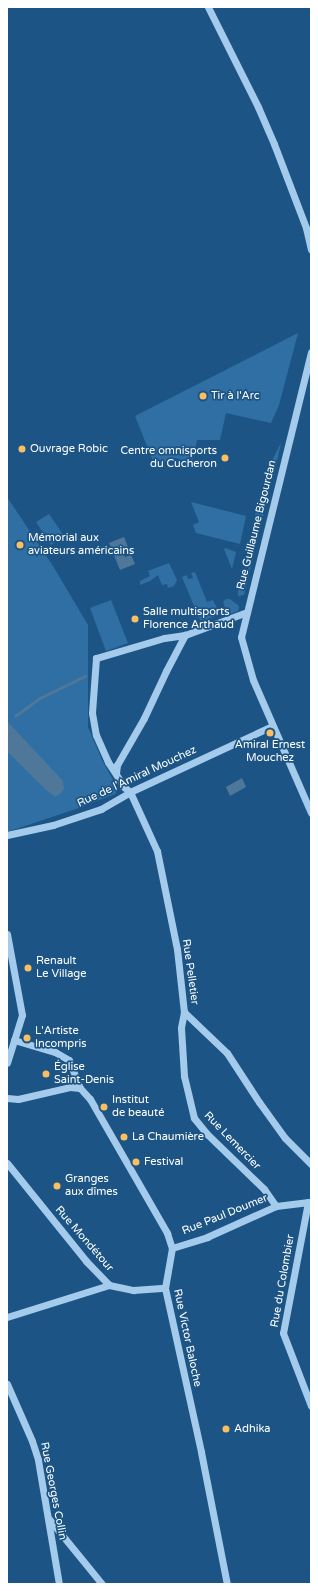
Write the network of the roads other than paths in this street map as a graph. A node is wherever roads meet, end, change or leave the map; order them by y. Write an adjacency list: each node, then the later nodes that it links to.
1 (208, 7): 2 (street)
2 (309, 233): 3 (street)
3 (311, 249)
4 (311, 352): 5 (street, Rue Guillaume Bigourdan)
5 (247, 612): 6 (street); 7 (street, Rue Guillaume Bigourdan)
6 (185, 635): 8 (street); 8 (street, Rue Pelletier)
7 (272, 726): 9 (street, Rue de l'Amiral Mouchez); 10 (street, Rue Guillaume Bigourdan)
8 (116, 772): 9 (street, Rue Pelletier)
9 (130, 792): 11 (street, Rue de l'Amiral Mouchez); 13 (street, Rue Pelletier)
10 (311, 813)
11 (7, 835)
12 (7, 934): 14 (street)
13 (184, 1012): 19 (street, Rue Pelletier); 21 (street, Rue Lemercier)
14 (14, 1040): 15 (street); 16 (street)
15 (7, 1063)
16 (80, 1088): 17 (street); 22 (street)
17 (7, 1098)
18 (7, 1164): 23 (street, Rue Mondétour)
19 (311, 1164)
20 (310, 1202): 21 (street, Rue Paul Doumer); 27 (street, Rue du Colombier)
21 (276, 1206): 22 (street, Rue Paul Doumer)
22 (172, 1248): 24 (street, Rue Victor Baloche)
23 (109, 1285): 24 (street, Rue Mondétour); 25 (street)
24 (165, 1288): 31 (street, Rue Victor Baloche)
25 (7, 1317)
26 (7, 1384): 28 (street, Rue Georges Collin)
27 (311, 1406)
28 (49, 1519): 29 (street, Rue Georges Collin); 30 (street)
29 (59, 1584)
30 (102, 1584)
31 (227, 1584)

